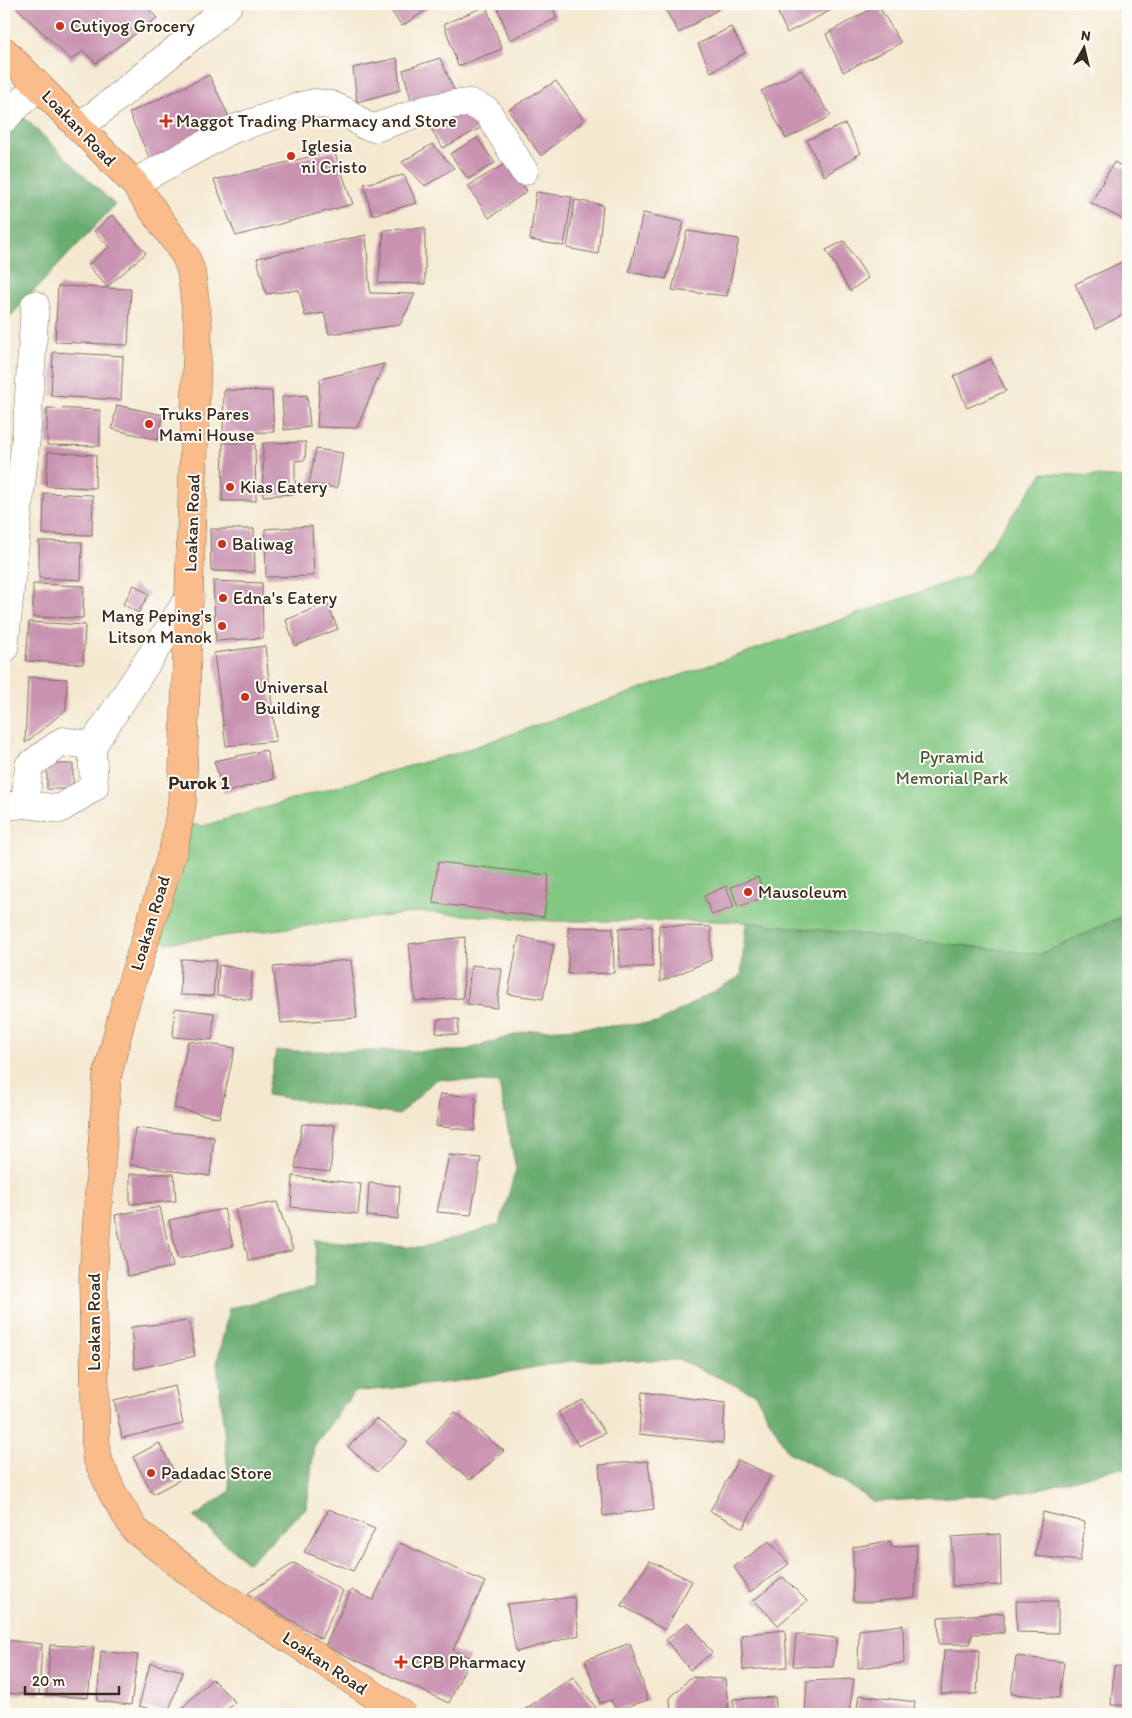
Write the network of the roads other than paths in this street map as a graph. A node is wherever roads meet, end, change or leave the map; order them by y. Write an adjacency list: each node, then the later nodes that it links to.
1 (229, 4): 5 (street)
2 (4, 51): 3 (main road, Loakan Road)
3 (38, 85): 4 (street); 5 (main road, Loakan Road)
4 (4, 119)
5 (78, 127): 7 (main road, Loakan Road)
6 (524, 171): 7 (street)
7 (134, 183): 11 (main road, Loakan Road)
8 (35, 305): 9 (street)
9 (27, 426): 10 (street); 12 (street)
10 (4, 449)
11 (190, 597): 13 (street); 15 (main road, Loakan Road)
12 (4, 649)
13 (92, 746): 14 (street); 14 (street)
14 (14, 805)
15 (402, 1714)

